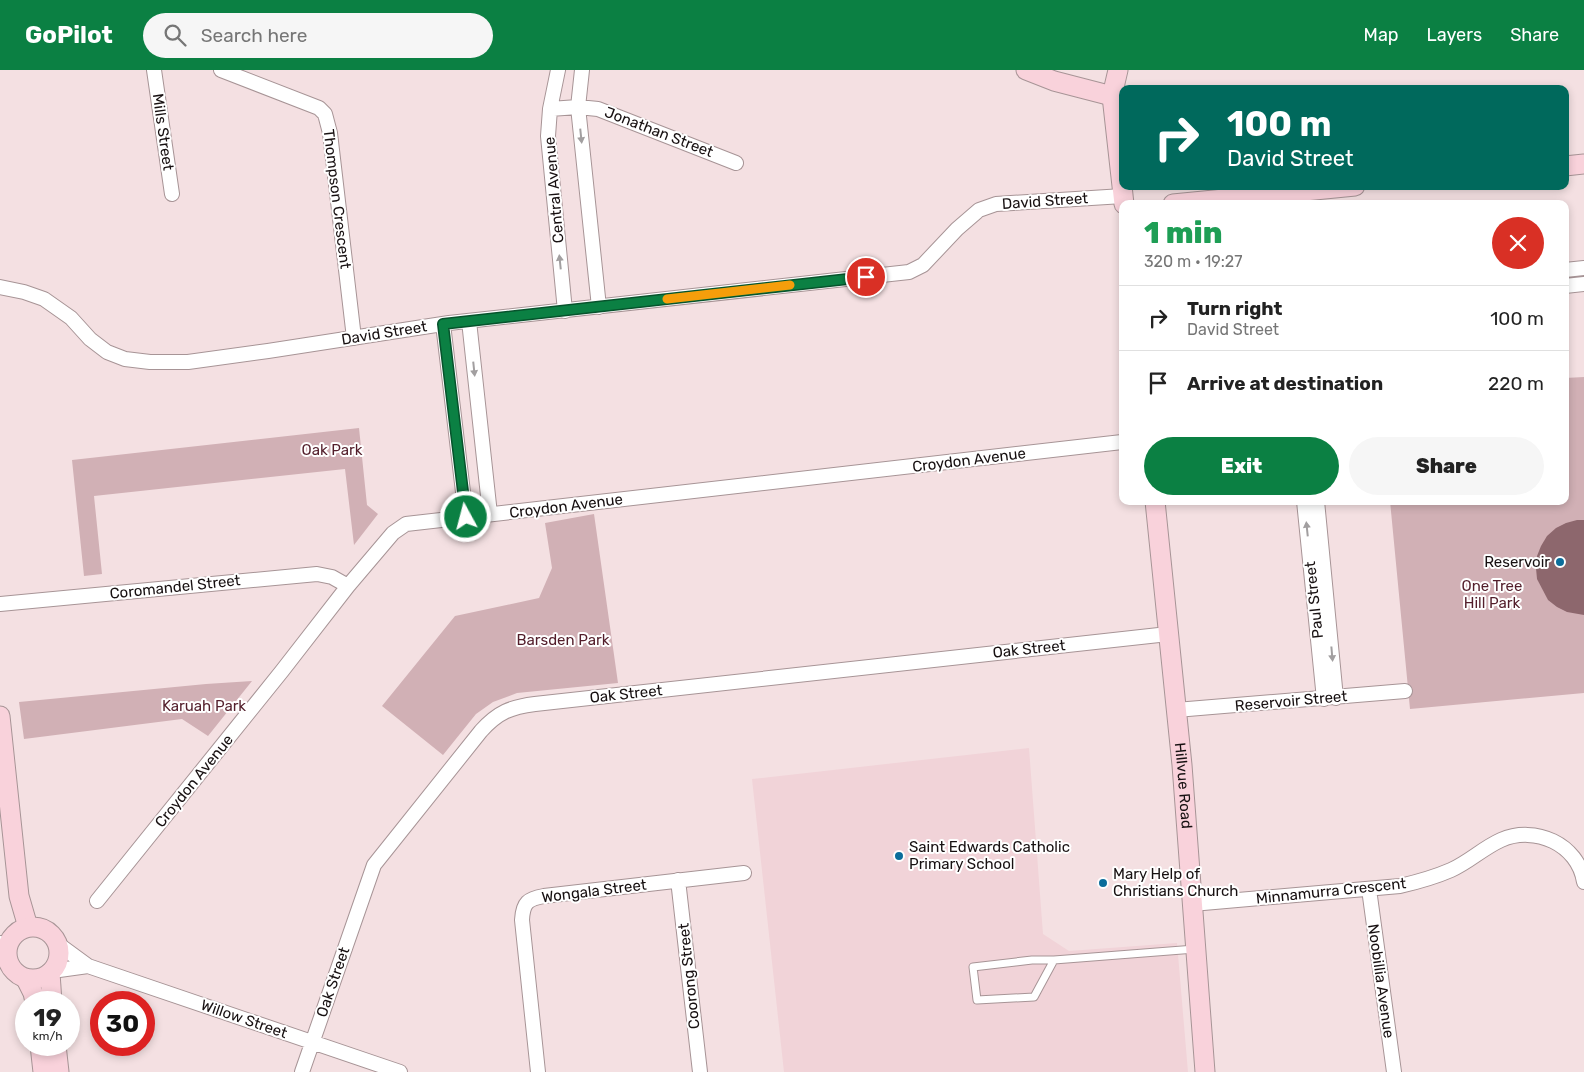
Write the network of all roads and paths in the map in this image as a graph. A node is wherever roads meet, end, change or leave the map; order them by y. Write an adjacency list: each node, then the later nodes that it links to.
1 (154, 70): 15 (street, Mills Street)
2 (221, 70): 27 (street, Thompson Crescent)
3 (558, 70): 9 (street, Central Avenue)
4 (582, 70): 8 (street)
5 (1026, 70): 7 (street)
6 (1118, 70): 7 (street)
7 (1112, 96): 10 (street)
8 (578, 107): 9 (street, Jonathan Street); 11 (street, Jonathan Street); 23 (street, one-way to 23)
9 (550, 108): 24 (street, Central Avenue, one-way to 9)
10 (1119, 162)
11 (736, 163)
12 (1584, 164): 13 (street)
13 (1569, 166)
14 (1315, 190): 17 (street)
15 (172, 194)
16 (1119, 200): 23 (street, David Street)
17 (1214, 200)
18 (1584, 268): 19 (street)
19 (1569, 270)
20 (1584, 284): 21 (street)
21 (1569, 286)
22 (0, 287): 27 (street, David Street)
23 (599, 307): 24 (street, David Street)
24 (565, 310): 25 (street, David Street)
25 (469, 321): 26 (street, David Street); 32 (street, one-way to 32)
26 (443, 324): 27 (street, David Street); 33 (street)
27 (354, 338)
28 (1119, 442): 32 (street, Croydon Avenue)
29 (1155, 505): 36 (street, Hillvue Road)
30 (1305, 505): 38 (street, Paul Street, one-way to 30)
31 (1317, 505): 38 (street, Paul Street, one-way to 38)
32 (490, 514): 33 (street, Croydon Avenue)
33 (466, 517): 34 (street, Croydon Avenue)
34 (348, 586): 35 (street, Coromandel Street); 45 (street, Croydon Avenue)
35 (0, 604)
36 (1168, 634): 39 (street, Hillvue Road); 57 (street, Oak Street)
37 (1405, 691): 38 (street, Reservoir Street)
38 (1330, 699): 39 (street, Reservoir Street)
39 (1176, 710): 46 (street, Hillvue Road)
40 (0, 716): 47 (street)
41 (744, 873): 42 (street, Wongala Street)
42 (678, 880): 64 (street, Wongala Street); 65 (street, Coorong Street)
43 (1584, 882): 44 (street, Minnamurra Crescent)
44 (1369, 889): 46 (street, Minnamurra Crescent); 67 (street, Noobillia Avenue)
45 (97, 901)
46 (1192, 904): 50 (street, Hillvue Road)
47 (28, 927): 48 (street); 49 (street)
48 (4, 944): 54 (street)
49 (58, 944): 52 (street, Willow Street); 53 (street)
50 (1196, 949): 51 (lane); 66 (street, Hillvue Road)
51 (1054, 960): 51 (lane)
52 (88, 966): 53 (street, Willow Street); 57 (street, Willow Street)
53 (52, 972): 54 (street); 56 (street)
54 (26, 979): 55 (street)
55 (32, 991)
56 (52, 991)
57 (311, 1042): 62 (street, Oak Street); 63 (street, Willow Street)
58 (41, 1056): 60 (street)
59 (57, 1056): 61 (street)
60 (43, 1072)
61 (59, 1072)
62 (302, 1072)
63 (400, 1072)
64 (538, 1072)
65 (700, 1072)
66 (1205, 1072)
67 (1394, 1072)

